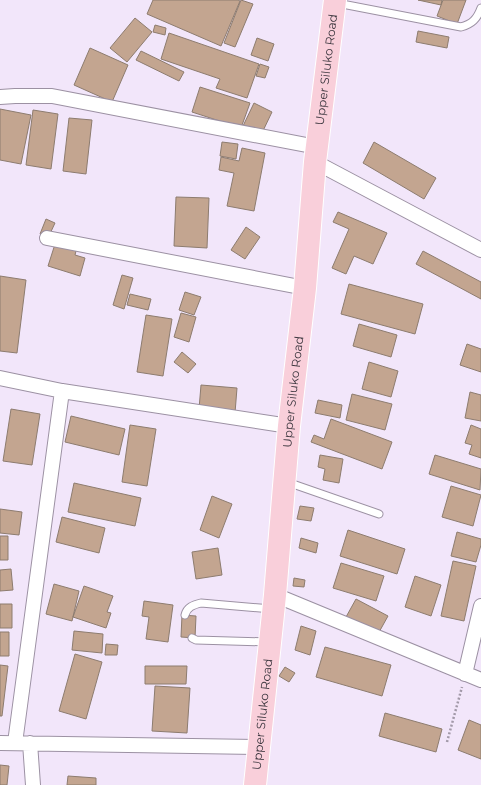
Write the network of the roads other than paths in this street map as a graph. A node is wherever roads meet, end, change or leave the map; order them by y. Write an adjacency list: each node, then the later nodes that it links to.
1 (335, 1): 2 (lane); 4 (main road, Upper Siluko Road)
2 (481, 8)
3 (0, 97): 4 (street)
4 (316, 155): 6 (street); 7 (main road, Upper Siluko Road)
5 (47, 238): 7 (street)
6 (481, 250)
7 (305, 288): 10 (main road, Upper Siluko Road)
8 (0, 378): 9 (street)
9 (62, 391): 10 (street); 21 (street)
10 (289, 426): 11 (main road, Upper Siluko Road)
11 (285, 482): 12 (lane); 13 (main road, Upper Siluko Road)
12 (379, 514)
13 (275, 602): 15 (lane); 17 (main road, Upper Siluko Road); 18 (street)
14 (481, 606): 18 (street)
15 (185, 616)
16 (192, 638): 17 (lane)
17 (270, 642): 23 (main road, Upper Siluko Road)
18 (465, 674): 19 (street)
19 (481, 680)
20 (0, 743): 21 (street)
21 (15, 743): 22 (street)
22 (30, 743): 23 (street); 24 (street)
23 (259, 747): 25 (main road, Upper Siluko Road)
24 (32, 785)
25 (255, 785)

